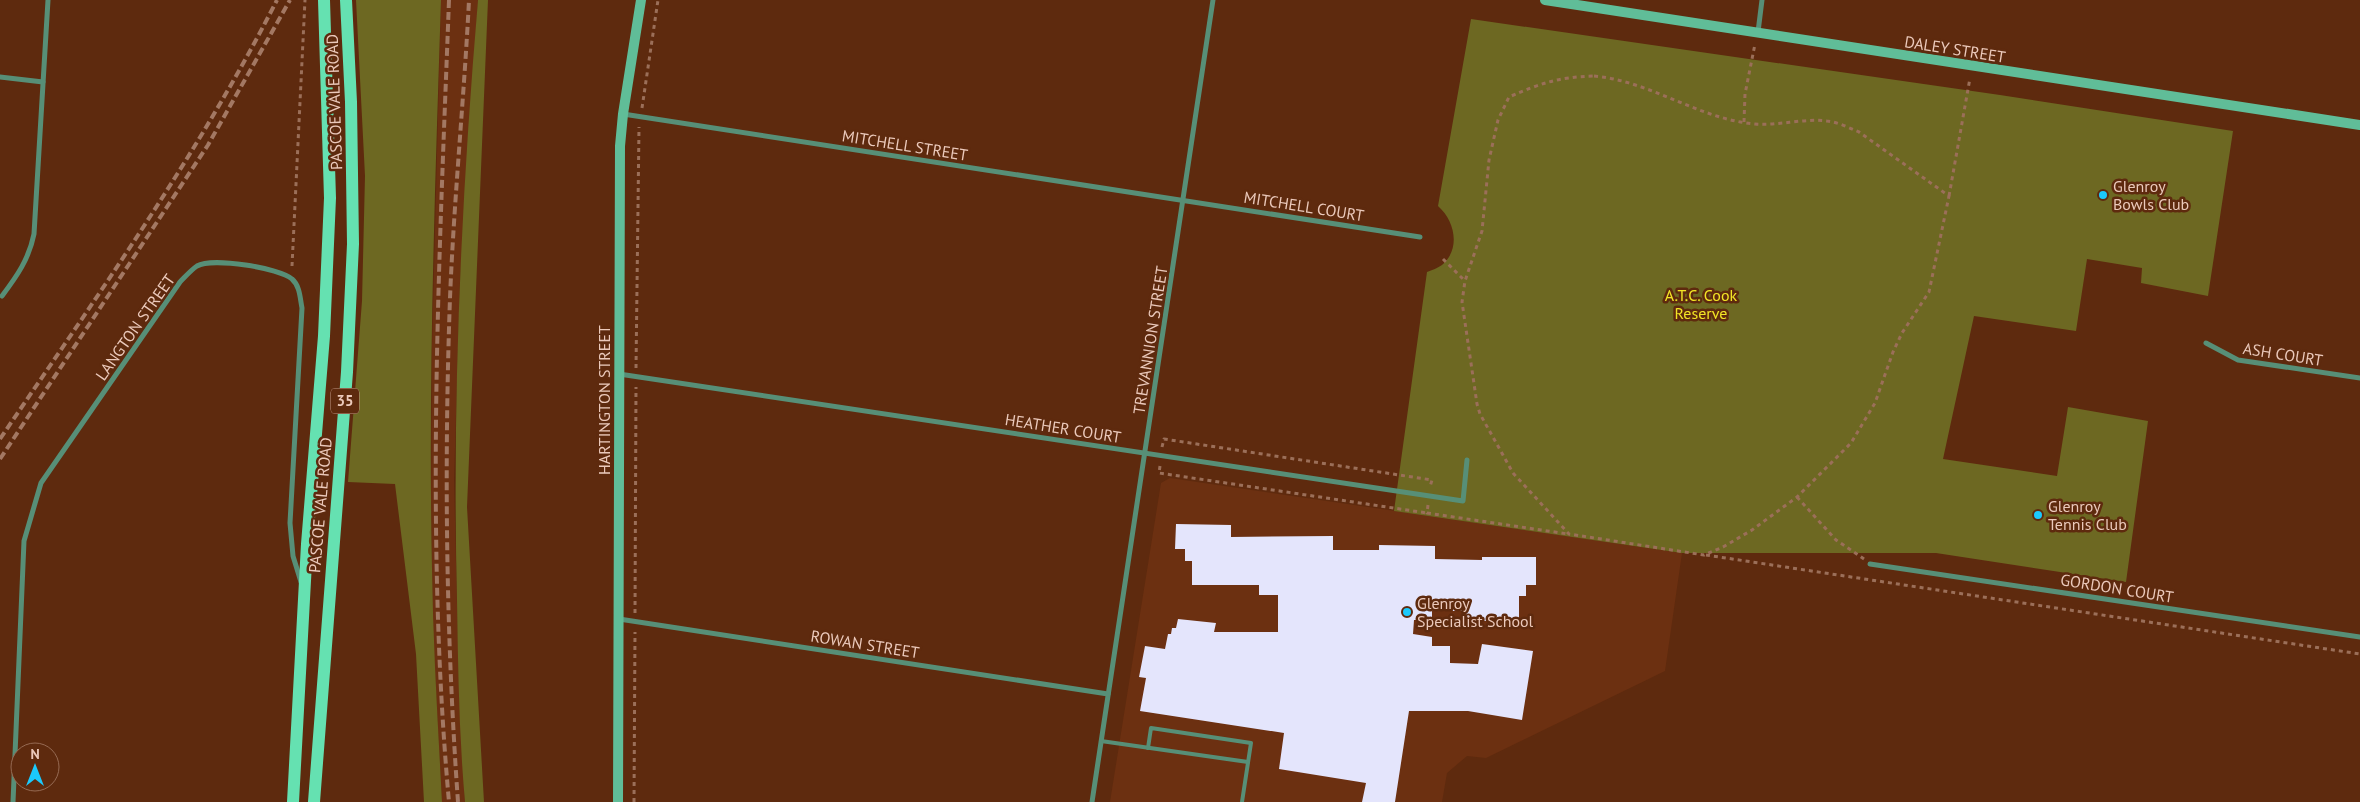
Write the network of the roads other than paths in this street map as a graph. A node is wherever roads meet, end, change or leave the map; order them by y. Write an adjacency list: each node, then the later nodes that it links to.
1 (48, 0): 10 (street)
2 (324, 0): 22 (main road, PASCOE VALE ROAD / 35)
3 (346, 0): 31 (main road, PASCOE VALE ROAD / 35)
4 (641, 0): 11 (street, HARTINGTON STREET)
5 (1213, 0): 13 (street, TREVANNION STREET)
6 (1546, 0): 8 (street, DALEY STREET)
7 (1762, 0): 8 (street)
8 (1758, 33): 12 (street, DALEY STREET)
9 (0, 77): 10 (street)
10 (44, 82): 15 (street)
11 (623, 114): 13 (street, MITCHELL STREET); 17 (street, HARTINGTON STREET)
12 (2360, 125)
13 (1183, 200): 14 (street, MITCHELL COURT); 19 (street, TREVANNION STREET)
14 (1420, 237)
15 (1, 297)
16 (2206, 343): 18 (street, ASH COURT)
17 (619, 374): 19 (street, HEATHER COURT); 23 (street, HARTINGTON STREET)
18 (2360, 378)
19 (1145, 453): 20 (street, HEATHER COURT); 25 (street, TREVANNION STREET)
20 (1467, 460)
21 (1870, 564): 24 (street, GORDON COURT)
22 (304, 593): 29 (street, LANGTON STREET); 30 (main road, PASCOE VALE ROAD / 35)
23 (619, 619): 25 (street, ROWAN STREET); 32 (street, HARTINGTON STREET)
24 (2360, 637)
25 (1108, 694): 26 (street, TREVANNION STREET)
26 (1101, 741): 27 (lane); 33 (street, TREVANNION STREET)
27 (1148, 748): 28 (lane); 28 (lane)
28 (1248, 762): 34 (lane)
29 (13, 802)
30 (293, 802)
31 (314, 802)
32 (618, 802)
33 (1092, 802)
34 (1242, 802)

